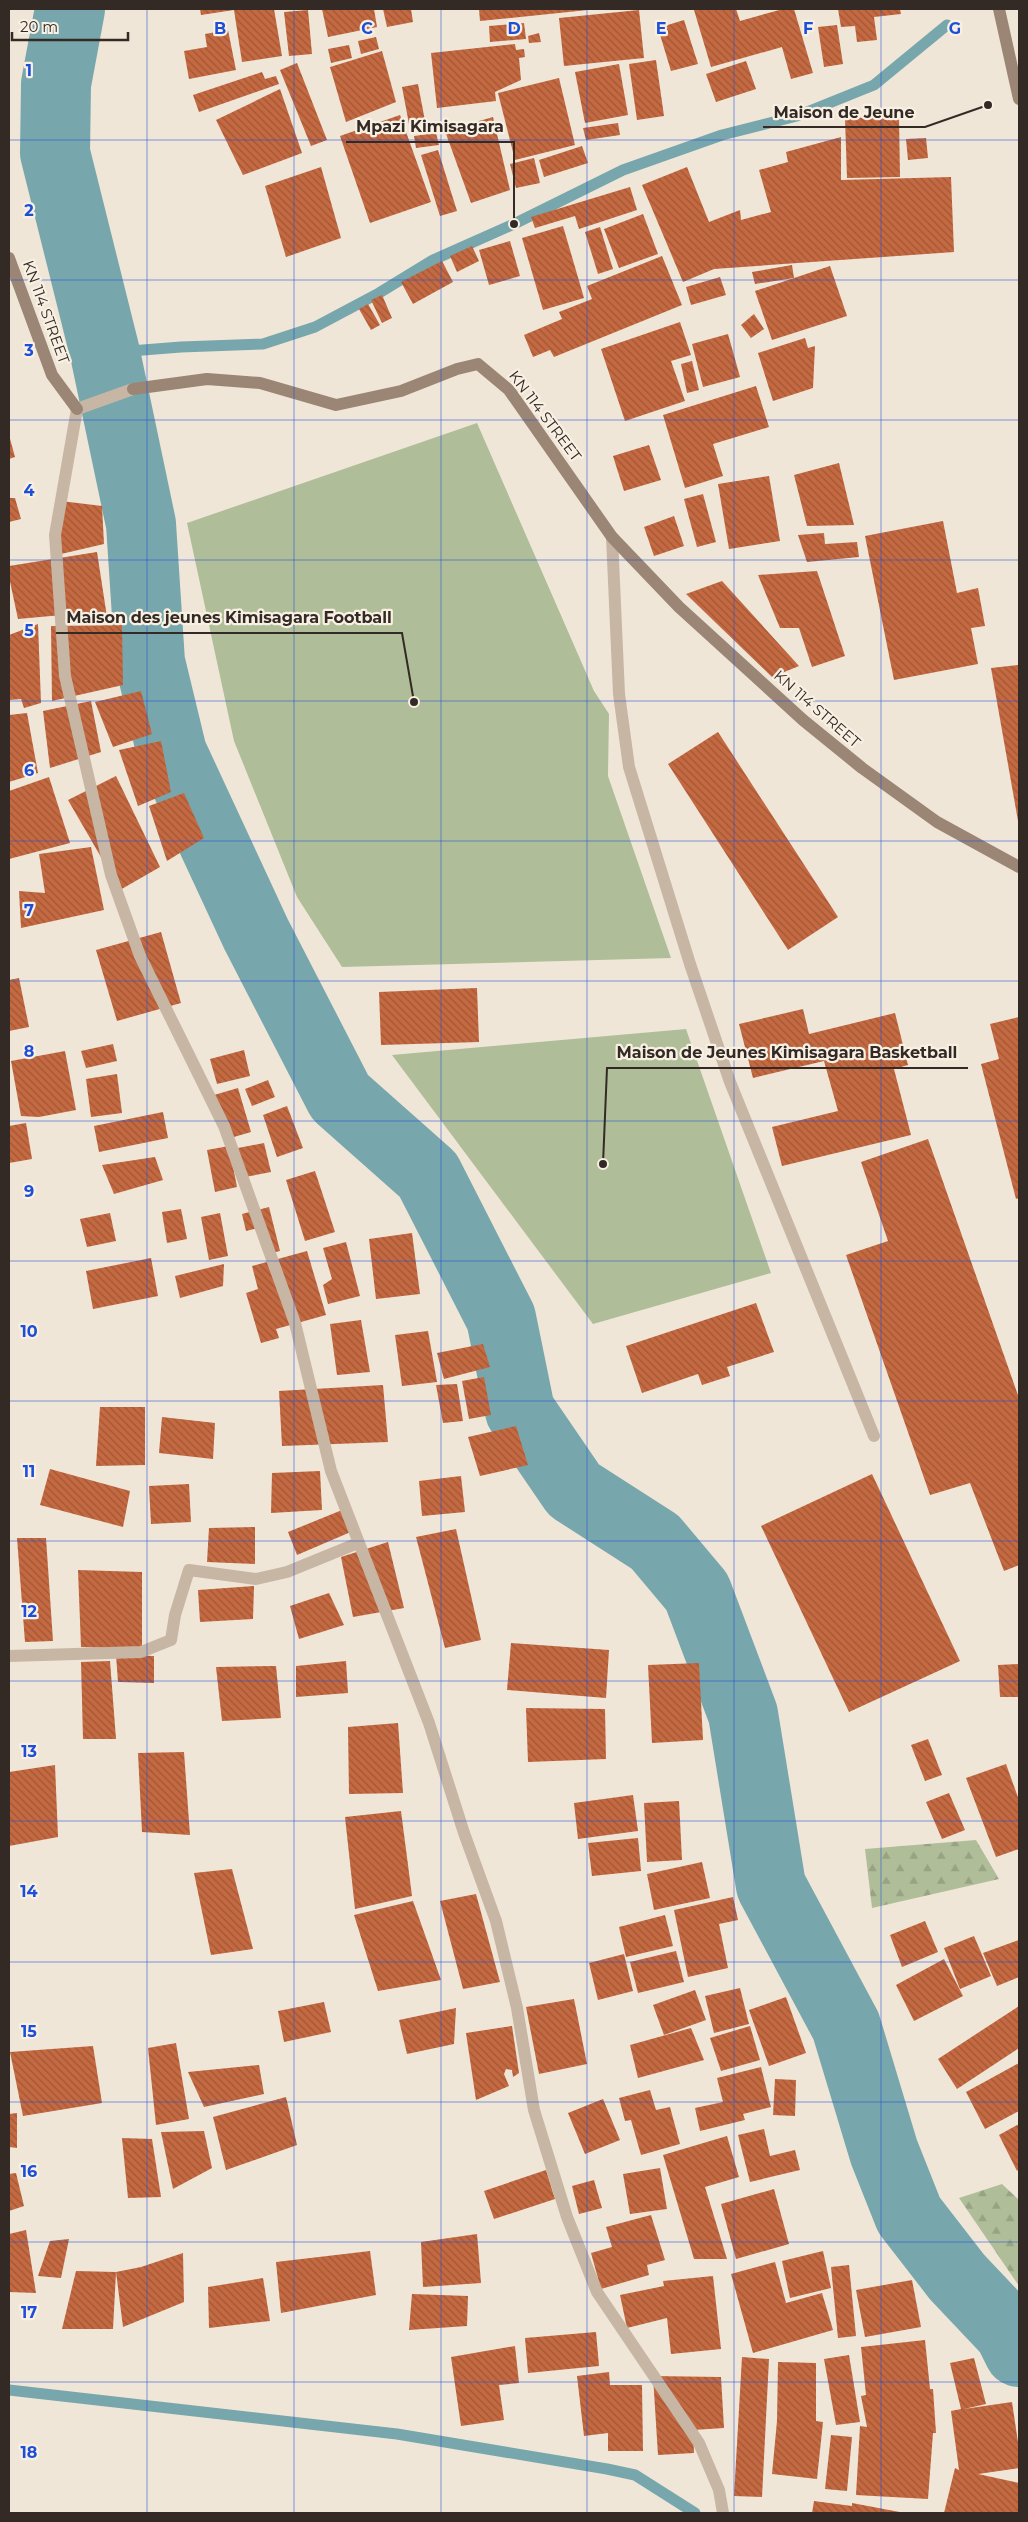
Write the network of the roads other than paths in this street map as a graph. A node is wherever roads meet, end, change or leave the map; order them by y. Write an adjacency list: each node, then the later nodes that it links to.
1 (999, 9): 2 (street)
2 (1019, 99)
3 (9, 258): 4 (street, KN 114 STREET)
4 (77, 408): 5 (street, KN 114 STREET); 8 (street)
5 (612, 537): 6 (street, KN 114 STREET); 7 (street)
6 (1019, 867)
7 (874, 1436)
8 (358, 1543): 9 (street); 10 (street)
9 (9, 1656)
10 (723, 2513)

